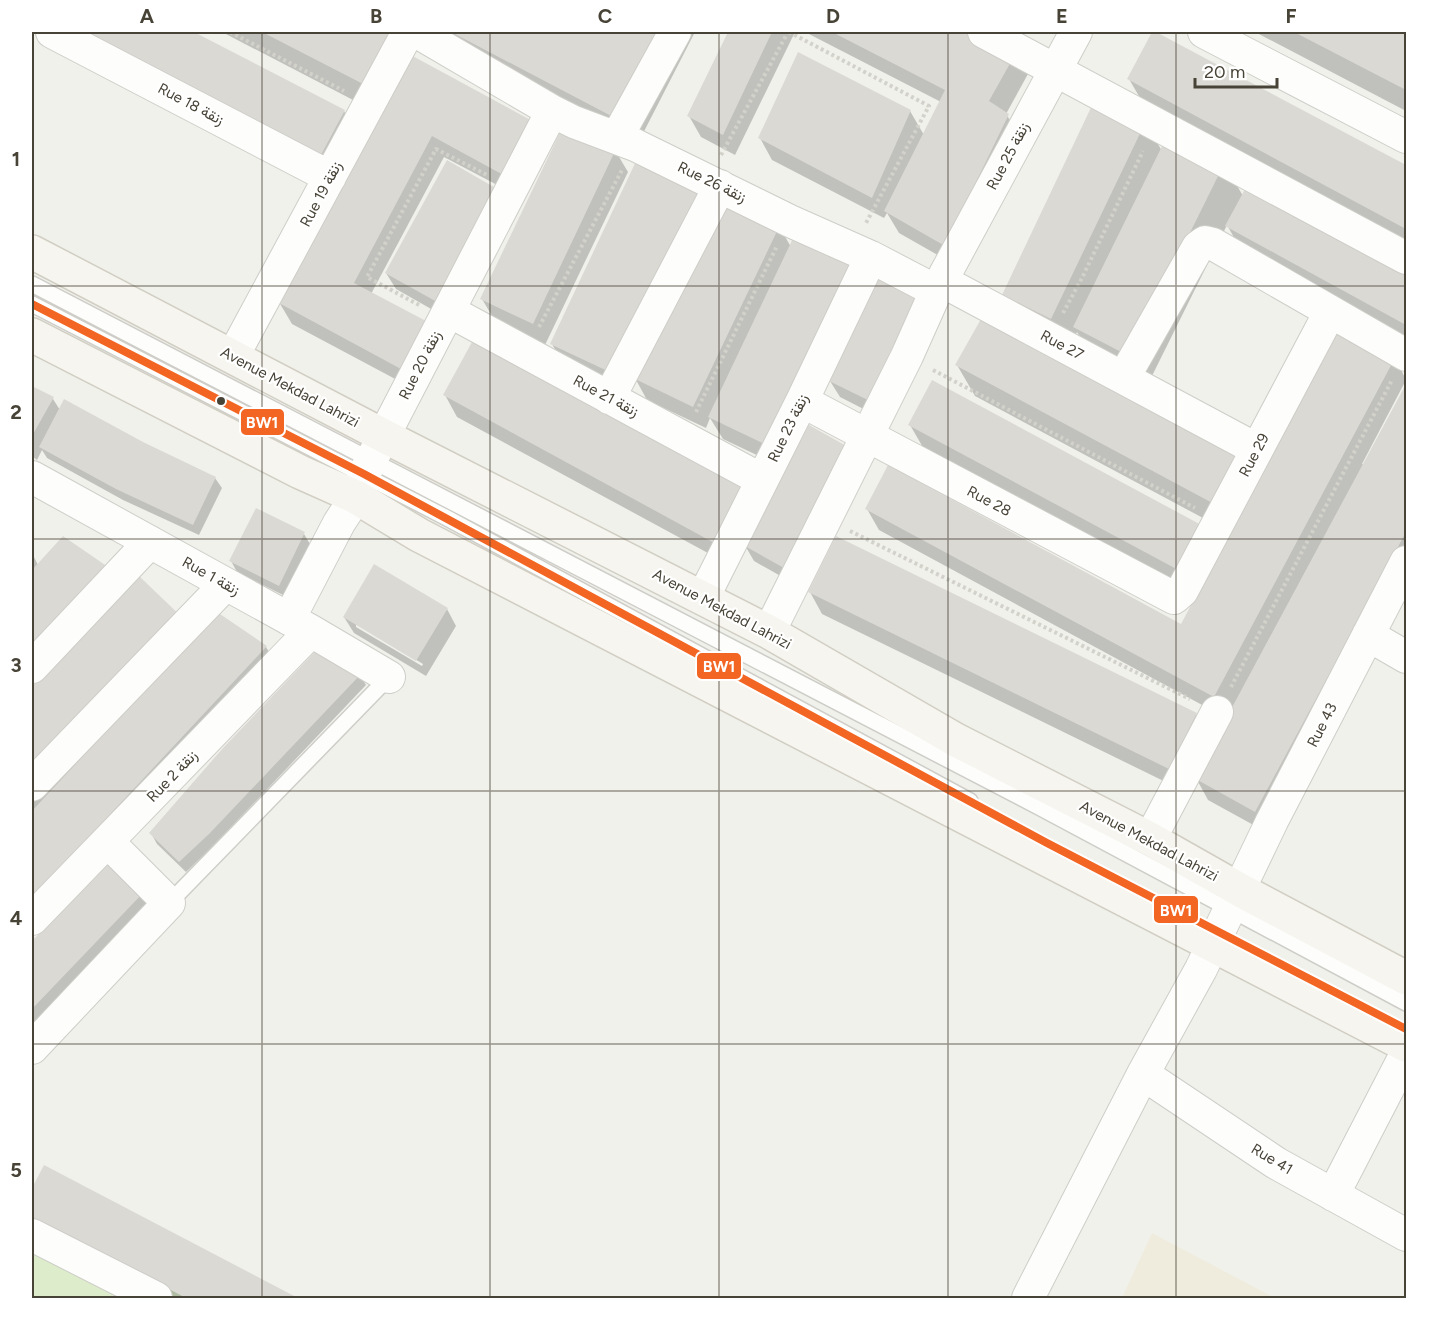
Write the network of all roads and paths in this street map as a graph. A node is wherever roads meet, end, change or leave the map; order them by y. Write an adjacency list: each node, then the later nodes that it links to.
1 (52, 32): 16 (street, Rue 18 زنقة)
2 (230, 32): 11 (path)
3 (408, 32): 11 (street, Rue 19 زنقة)
4 (417, 32): 12 (street, Rue 26 زنقة)
5 (675, 32): 15 (street)
6 (789, 32): 17 (path); 21 (path)
7 (984, 32): 10 (street)
8 (1076, 32): 10 (street, Rue 25 زنقة)
9 (1204, 32): 14 (street)
10 (1055, 68): 13 (street); 24 (street, Rue 25 زنقة)
11 (369, 104): 16 (street, Rue 19 زنقة)
12 (552, 111): 15 (street, Rue 26 زنقة); 18 (street, Rue 20 زنقة)
13 (1156, 123): 22 (street); 29 (path)
14 (1407, 137)
15 (626, 141): 17 (street, Rue 26 زنقة); 30 (path)
16 (330, 177): 32 (street, Rue 19 زنقة)
17 (714, 183): 19 (street, Rue 26 زنقة); 35 (street)
18 (512, 188): 27 (street, Rue 20 زنقة); 27 (path)
19 (790, 221): 21 (street, Rue 26 زنقة); 38 (path)
20 (32, 252): 32 (main road, Avenue Mekdad Lahrizi)
21 (862, 253): 24 (street, Rue 27); 36 (street, Rue 23 زنقة)
22 (1407, 258)
23 (32, 284): 40 (lane)
24 (939, 286): 29 (street, Rue 27); 33 (street, Rue 25 زنقة)
25 (32, 304): 40 (lane)
26 (1330, 312): 31 (street); 34 (street); 39 (street, Rue 29)
27 (447, 315): 30 (street, Rue 21 زنقة); 40 (street, Rue 20 زنقة)
28 (32, 336): 40 (main road, Avenue Mekdad Lahrizi)
29 (1049, 338): 34 (street, Rue 27)
30 (525, 352): 35 (street, Rue 21 زنقة)
31 (1406, 355): 56 (path)
32 (233, 356): 40 (main road, Avenue Mekdad Lahrizi)
33 (907, 356): 37 (street, Rue 25 زنقة); 44 (path)
34 (1124, 377): 39 (street, Rue 27)
35 (609, 398): 38 (street, Rue 21 زنقة)
36 (802, 401): 37 (street, Rue 28); 42 (street, Rue 23 زنقة)
37 (867, 436): 43 (street, Rue 25 زنقة); 48 (street, Rue 28)
38 (683, 437): 42 (street, Rue 21 زنقة)
39 (1256, 449): 44 (street, Rue 29)
40 (369, 467): 49 (main road, Avenue Mekdad Lahrizi); 50 (street, Rue 20 زنقة); 62 (lane); 62 (main road, Avenue Mekdad Lahrizi)
41 (32, 477): 45 (street, Rue 1 زنقة)
42 (762, 480): 49 (street, Rue 23 زنقة)
43 (825, 518): 51 (street, Rue 25 زنقة); 56 (path)
44 (1220, 521): 48 (street, Rue 29)
45 (150, 542): 47 (street, Rue 1 زنقة); 54 (street)
46 (1407, 562): 52 (street, Rue 43)
47 (226, 584): 50 (street, Rue 1 زنقة); 57 (street)
48 (1176, 597)
49 (703, 598): 51 (main road, Avenue Mekdad Lahrizi)
50 (300, 625): 55 (street, Rue 1 زنقة); 59 (street, Rue 2 زنقة)
51 (769, 632): 58 (main road, Avenue Mekdad Lahrizi)
52 (1368, 635): 53 (street); 62 (street, Rue 43)
53 (1407, 657)
54 (32, 668)
55 (389, 677): 60 (lane)
56 (1217, 712): 58 (street)
57 (32, 786)
58 (1150, 839): 62 (main road, Avenue Mekdad Lahrizi)
59 (108, 842): 60 (street); 61 (street, Rue 2 زنقة)
60 (169, 903): 67 (street)
61 (32, 919)
62 (1225, 919): 63 (main road, Avenue Mekdad Lahrizi); 64 (lane); 65 (lane); 66 (main road, Avenue Mekdad Lahrizi); 69 (street, Rue 43)
63 (1407, 978)
64 (1407, 1003)
65 (1407, 1029)
66 (1407, 1045)
67 (32, 1048)
68 (1407, 1054): 70 (street)
69 (1143, 1074): 70 (street, Rue 41); 74 (street, Rue 43)
70 (1334, 1195): 72 (street, Rue 41)
71 (32, 1234): 73 (street)
72 (1407, 1235)
73 (156, 1299)
74 (1028, 1299)

